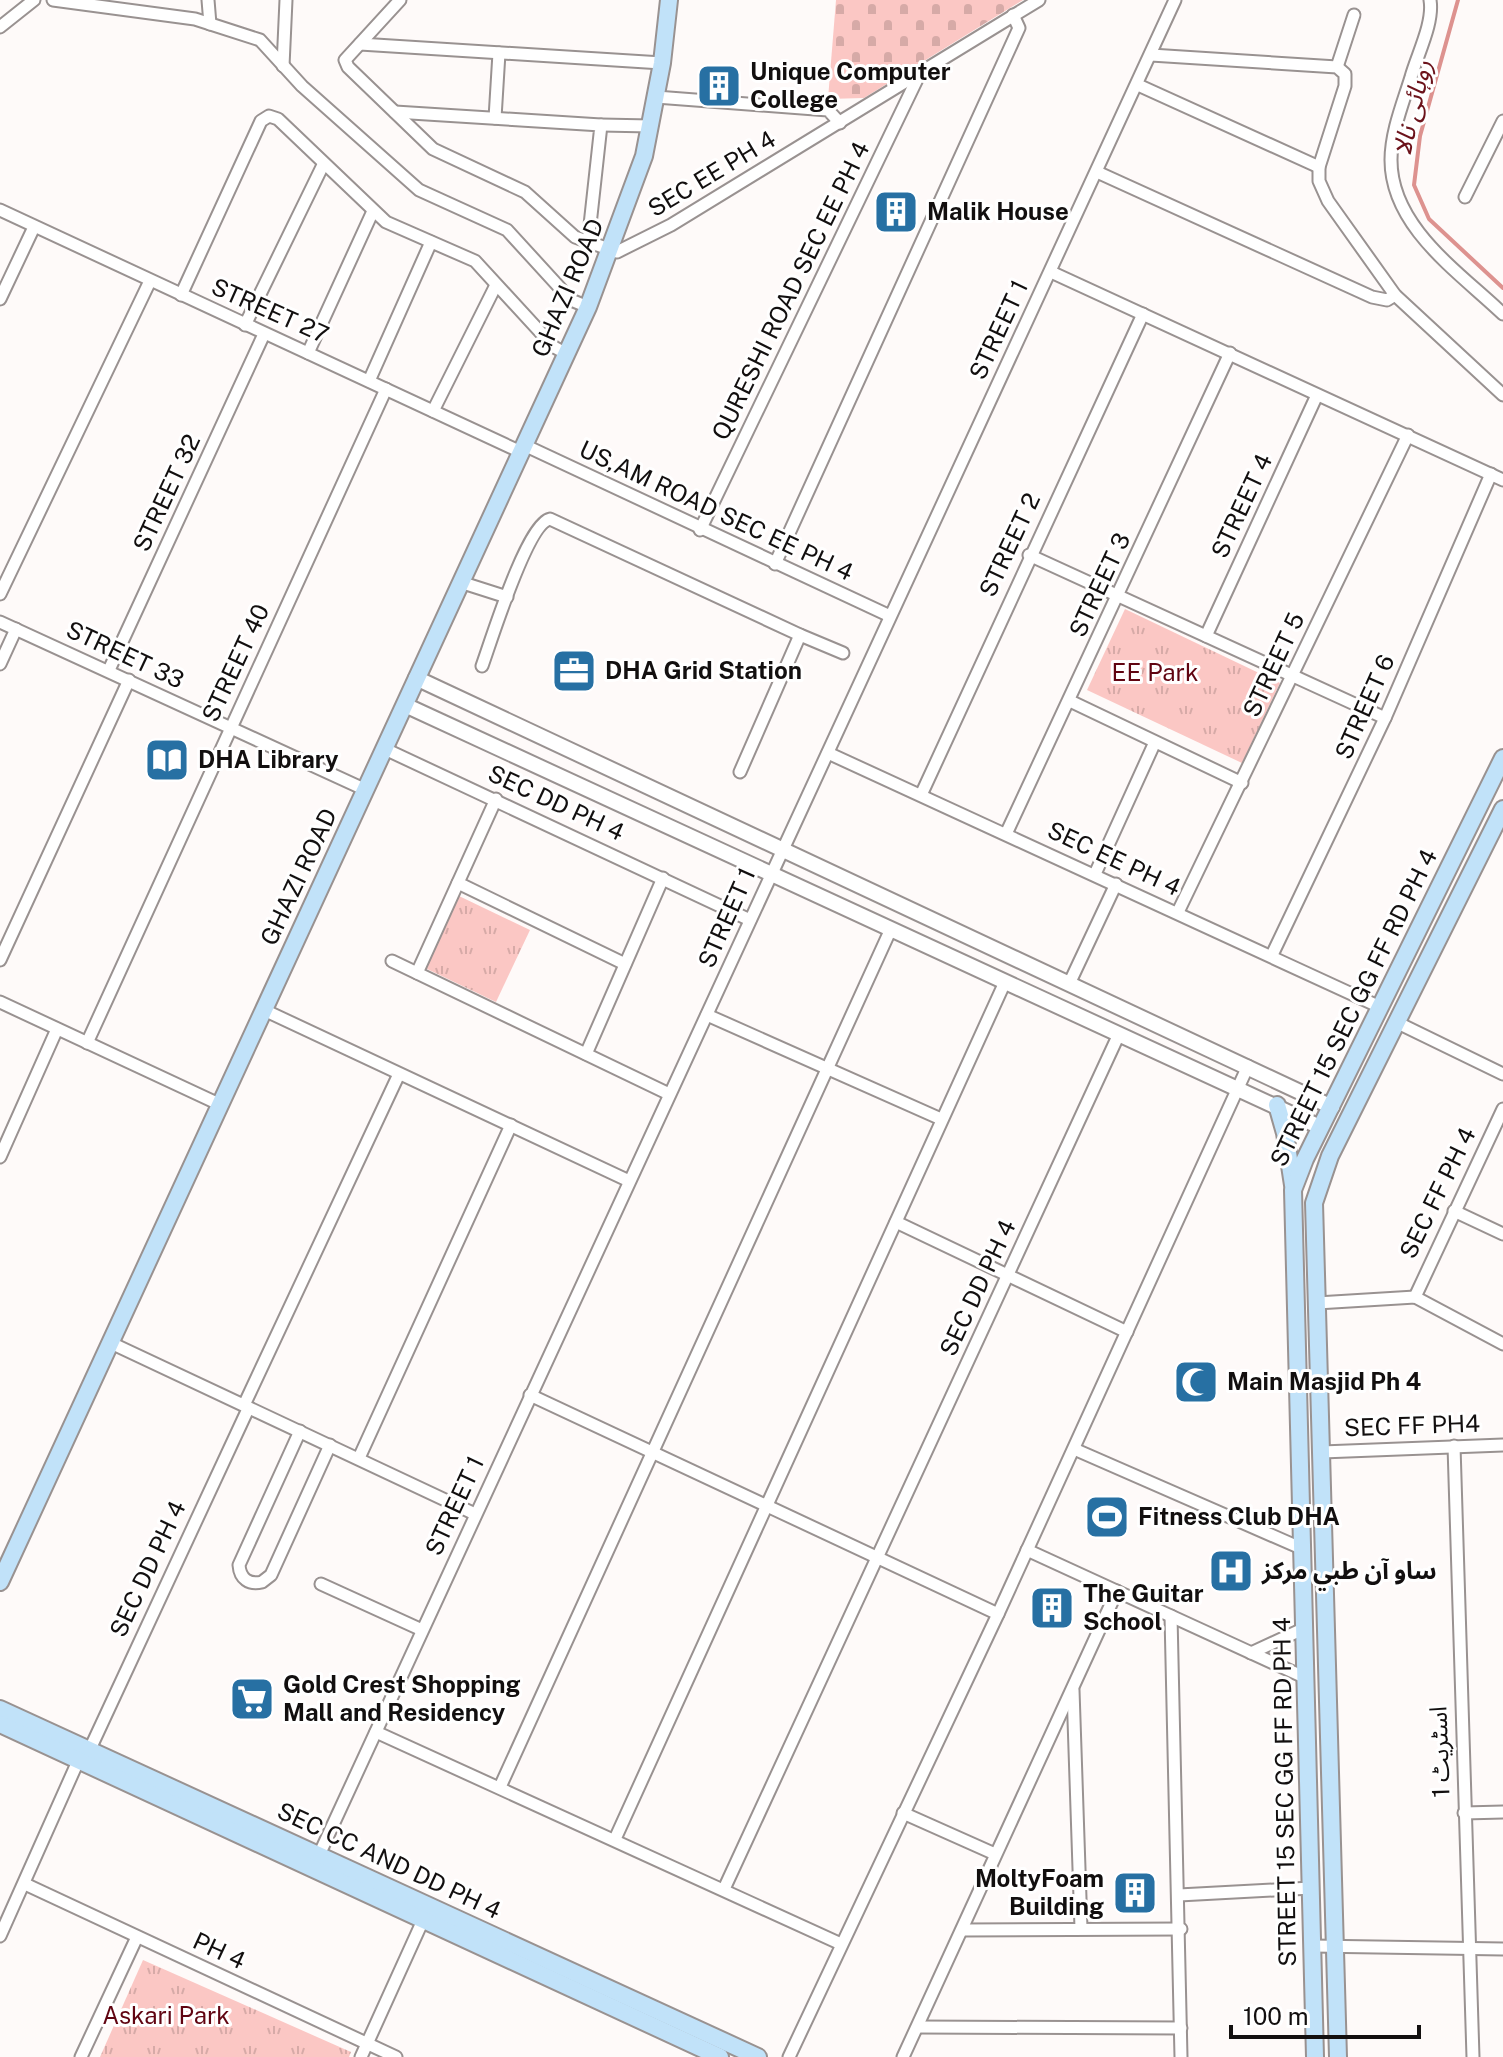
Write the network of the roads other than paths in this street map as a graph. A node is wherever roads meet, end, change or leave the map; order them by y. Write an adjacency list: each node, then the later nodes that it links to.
1 (53, 0): 10 (street)
2 (208, 0): 13 (street)
3 (286, 0): 19 (street)
4 (400, 0): 15 (street)
5 (669, 0): 18 (main road, GHAZI ROAD)
6 (1039, 0): 11 (street, SEC EE PH 4)
7 (1175, 0): 17 (street, STREET 1)
8 (1430, 0): 48 (street)
9 (30, 1): 14 (street)
10 (110, 4): 13 (street)
11 (1013, 15): 21 (street, SEC EE PH 4); 64 (street)
12 (1354, 15): 20 (street)
13 (210, 24): 19 (street)
14 (0, 27)
15 (360, 44): 16 (street); 24 (street)
16 (499, 53): 18 (street); 25 (street)
17 (1151, 55): 20 (street); 22 (street, STREET 1)
18 (662, 63): 23 (main road, GHAZI ROAD)
19 (283, 66): 46 (street)
20 (1337, 67): 31 (street)
21 (921, 71): 27 (street, SEC EE PH 4); 62 (street, QURESHI ROAD SEC EE PH 4)
22 (1138, 85): 31 (street); 32 (street, STREET 1)
23 (656, 97): 27 (street); 29 (main road, GHAZI ROAD)
24 (395, 112): 25 (street); 38 (street)
25 (495, 118): 28 (street)
26 (1503, 121): 33 (street)
27 (840, 123): 39 (street, SEC EE PH 4)
28 (601, 125): 29 (street); 38 (street)
29 (651, 126): 39 (main road, GHAZI ROAD)
30 (323, 165): 35 (street); 43 (street); 49 (street)
31 (1319, 167): 44 (street)
32 (1097, 172): 40 (street, STREET 1); 44 (street)
33 (1465, 197)
34 (0, 210): 36 (street, STREET 27)
35 (373, 211): 37 (street); 51 (street)
36 (34, 227): 41 (street, STREET 27); 45 (street)
37 (431, 242): 42 (street); 54 (street)
38 (588, 243): 39 (street)
39 (610, 251): 46 (main road, GHAZI ROAD)
40 (1051, 272): 47 (street); 69 (street, STREET 1)
41 (150, 281): 43 (street, STREET 27); 66 (street)
42 (496, 285): 53 (street); 58 (street)
43 (181, 295): 49 (street, STREET 27)
44 (1395, 295): 57 (street)
45 (0, 299)
46 (588, 307): 53 (main road, GHAZI ROAD)
47 (1143, 314): 52 (street); 63 (street, STREET 2)
48 (1503, 314)
49 (245, 325): 50 (street, STREET 27)
50 (264, 334): 51 (street, STREET 27); 77 (street, STREET 32)
51 (308, 353): 54 (street, STREET 27)
52 (1230, 353): 56 (street); 67 (street, STREET 3)
53 (567, 354): 60 (main road, GHAZI ROAD)
54 (369, 381): 55 (street, STREET 27)
55 (386, 389): 58 (street, STREET 27); 84 (street, STREET 40)
56 (1317, 395): 59 (street); 73 (street, STREET 4)
57 (1503, 395)
58 (433, 411): 60 (street, STREET 27)
59 (1408, 435): 61 (street); 78 (street, STREET 5)
60 (523, 448): 62 (street, US,AM ROAD SEC EE PH 4); 65 (main road, GHAZI ROAD)
61 (1497, 477): 83 (street, STREET 6)
62 (700, 530): 64 (street, US,AM ROAD SEC EE PH 4)
63 (1029, 555): 67 (street); 92 (street, STREET 2)
64 (775, 564): 69 (street, US,AM ROAD SEC EE PH 4)
65 (460, 582): 68 (street); 79 (main road, GHAZI ROAD)
66 (0, 594)
67 (1119, 596): 73 (street); 81 (street, STREET 3)
68 (507, 597): 72 (street); 76 (street)
69 (890, 616): 87 (street, STREET 1)
70 (0, 622): 71 (street, STREET 33)
71 (16, 629): 75 (street); 77 (street, STREET 33)
72 (800, 635): 74 (street); 89 (street)
73 (1206, 636): 78 (street)
74 (843, 653)
75 (0, 664)
76 (482, 666)
77 (109, 670): 80 (street, STREET 33)
78 (1293, 677): 83 (street); 90 (street, STREET 5)
79 (416, 678): 82 (main road, GHAZI ROAD); 96 (street)
80 (129, 680): 84 (street, STREET 33); 106 (street)
81 (1070, 701): 85 (street); 95 (street, STREET 3)
82 (405, 705): 86 (main road, GHAZI ROAD); 98 (street)
83 (1385, 718): 105 (street, STREET 6)
84 (229, 730): 91 (street, STREET 33); 119 (street, STREET 40)
85 (1155, 742): 90 (street); 97 (street)
86 (385, 749): 91 (main road, GHAZI ROAD); 93 (street, SEC DD PH 4)
87 (828, 753): 92 (street, SEC EE PH 4); 96 (street, STREET 1)
88 (1503, 758): 113 (main road, STREET 15 SEC GG FF RD PH 4)
89 (740, 772)
90 (1242, 783): 102 (street, STREET 5)
91 (366, 790): 114 (main road, GHAZI ROAD)
92 (921, 795): 95 (street, SEC EE PH 4)
93 (496, 799): 99 (street, SEC DD PH 4); 100 (street)
94 (1501, 816): 116 (main road)
95 (1006, 834): 97 (street, SEC EE PH 4)
96 (782, 851): 98 (street, STREET 1); 111 (street)
97 (1095, 874): 101 (street, SEC EE PH 4)
98 (770, 875): 103 (street, STREET 1); 104 (street)
99 (663, 878): 103 (street, SEC DD PH 4); 108 (street)
100 (458, 883): 108 (street); 109 (street)
101 (1116, 884): 102 (street, SEC EE PH 4); 111 (street)
102 (1178, 912): 105 (street, SEC EE PH 4)
103 (750, 920): 115 (street, STREET 1)
104 (890, 931): 110 (street); 122 (street)
105 (1272, 955): 113 (street, SEC EE PH 4)
106 (0, 960)
107 (392, 961): 109 (street)
108 (625, 964): 120 (street)
109 (417, 973): 120 (street)
110 (1005, 982): 118 (street); 131 (street)
111 (1069, 984): 121 (street)
112 (0, 1002): 117 (street)
113 (1380, 1007): 129 (main road, STREET 15 SEC GG FF RD PH 4)
114 (264, 1010): 123 (street); 127 (main road, GHAZI ROAD)
115 (707, 1015): 122 (street); 126 (street, STREET 1)
116 (1398, 1023): 124 (street); 142 (main road)
117 (57, 1029): 119 (street); 134 (street)
118 (1119, 1034): 125 (street); 140 (street, SEC DD PH 4)
119 (87, 1043): 127 (street)
120 (586, 1054): 126 (street)
121 (1248, 1066): 125 (street); 129 (street)
122 (830, 1069): 131 (street); 154 (street)
123 (399, 1074): 132 (street); 147 (street, SEC DD PH 4)
124 (1503, 1074)
125 (1238, 1086): 128 (street); 143 (street)
126 (667, 1093): 135 (street, STREET 1)
127 (221, 1105): 144 (main road, GHAZI ROAD)
128 (1277, 1105): 133 (street); 136 (main road)
129 (1332, 1107): 133 (main road, STREET 15 SEC GG FF RD PH 4)
130 (1503, 1109): 137 (street, SEC FF PH 4)
131 (941, 1119): 138 (street)
132 (511, 1125): 135 (street); 155 (street)
133 (1320, 1127): 136 (main road, STREET 15 SEC GG FF RD PH 4)
134 (0, 1157)
135 (627, 1180): 146 (street, STREET 1)
136 (1293, 1190): 158 (main road, STREET 15 SEC GG FF RD PH 4)
137 (1454, 1211): 139 (street); 141 (street, SEC FF PH 4)
138 (896, 1222): 140 (street); 156 (street)
139 (1503, 1234)
140 (1008, 1275): 143 (street); 160 (street, SEC DD PH 4)
141 (1415, 1297): 142 (street); 145 (street)
142 (1317, 1303): 153 (main road)
143 (1127, 1332): 152 (street)
144 (111, 1343): 147 (street); 161 (main road, GHAZI ROAD)
145 (1503, 1344)
146 (530, 1395): 154 (street); 157 (street, STREET 1)
147 (246, 1406): 148 (street); 174 (street, SEC DD PH 4)
148 (300, 1431): 149 (street); 149 (street)
149 (330, 1445): 155 (street)
150 (1503, 1445): 151 (street, SEC FF PH4)
151 (1454, 1446): 153 (street, SEC FF PH4); 178 (street, اسٹریٹ 1)
152 (1074, 1449): 158 (street); 159 (street)
153 (1322, 1452): 166 (main road)
154 (649, 1453): 156 (street); 175 (street)
155 (359, 1458): 157 (street)
156 (766, 1507): 160 (street); 179 (street)
157 (475, 1514): 168 (street, STREET 1)
158 (1303, 1549): 167 (main road, STREET 15 SEC GG FF RD PH 4)
159 (1027, 1550): 163 (street); 164 (street)
160 (878, 1560): 164 (street); 184 (street, SEC DD PH 4)
161 (0, 1582)
162 (321, 1584): 168 (street)
163 (1117, 1591): 165 (street); 171 (street)
164 (998, 1614): 177 (street)
165 (1171, 1616): 169 (street); 185 (street)
166 (1326, 1619): 167 (main road); 193 (main road)
167 (1305, 1624): 169 (street); 170 (main road, STREET 15 SEC GG FF RD PH 4)
168 (422, 1630): 173 (street, STREET 1)
169 (1251, 1653): 170 (street)
170 (1306, 1678): 183 (main road, STREET 15 SEC GG FF RD PH 4)
171 (1073, 1690): 180 (street); 187 (street)
172 (1, 1717): 174 (main road, SEC CC AND DD PH 4)
173 (376, 1732): 175 (street); 181 (street, STREET 1)
174 (84, 1754): 181 (main road, SEC CC AND DD PH 4); 182 (street, SEC DD PH 4); 186 (main road, SEC CC AND DD PH 4)
175 (500, 1787): 179 (street)
176 (1503, 1812): 178 (street)
177 (903, 1813): 180 (street); 192 (street)
178 (1464, 1813): 195 (street, اسٹریٹ 1)
179 (615, 1839): 184 (street)
180 (995, 1854): 189 (street)
181 (319, 1855): 204 (main road, SEC CC AND DD PH 4)
182 (25, 1884): 190 (street, SEC DD PH 4); 191 (street, PH 4)
183 (1311, 1888): 185 (street); 194 (main road, STREET 15 SEC GG FF RD PH 4)
184 (724, 1889): 192 (street)
185 (1179, 1895): 188 (street)
186 (424, 1918): 199 (street); 203 (main road, SEC CC AND DD PH 4)
187 (1081, 1928): 188 (street); 189 (street)
188 (1181, 1929): 198 (street)
189 (963, 1930): 197 (street)
190 (0, 1936)
191 (137, 1937): 199 (street, PH 4); 200 (street)
192 (841, 1944): 205 (street)
193 (1334, 1945): 194 (street); 195 (street); 209 (main road)
194 (1313, 1946): 208 (main road, STREET 15 SEC GG FF RD PH 4)
195 (1468, 1949): 196 (street); 210 (street, اسٹریٹ 1)
196 (1503, 1949)
197 (918, 2027): 198 (street); 206 (street)
198 (1181, 2028): 207 (street)
199 (368, 2044): 201 (street); 202 (street, PH 4)
200 (81, 2057)
201 (361, 2057)
202 (396, 2057)
203 (720, 2057)
204 (758, 2057)
205 (789, 2057)
206 (903, 2057)
207 (1181, 2057)
208 (1315, 2057)
209 (1338, 2057)
210 (1473, 2057)

